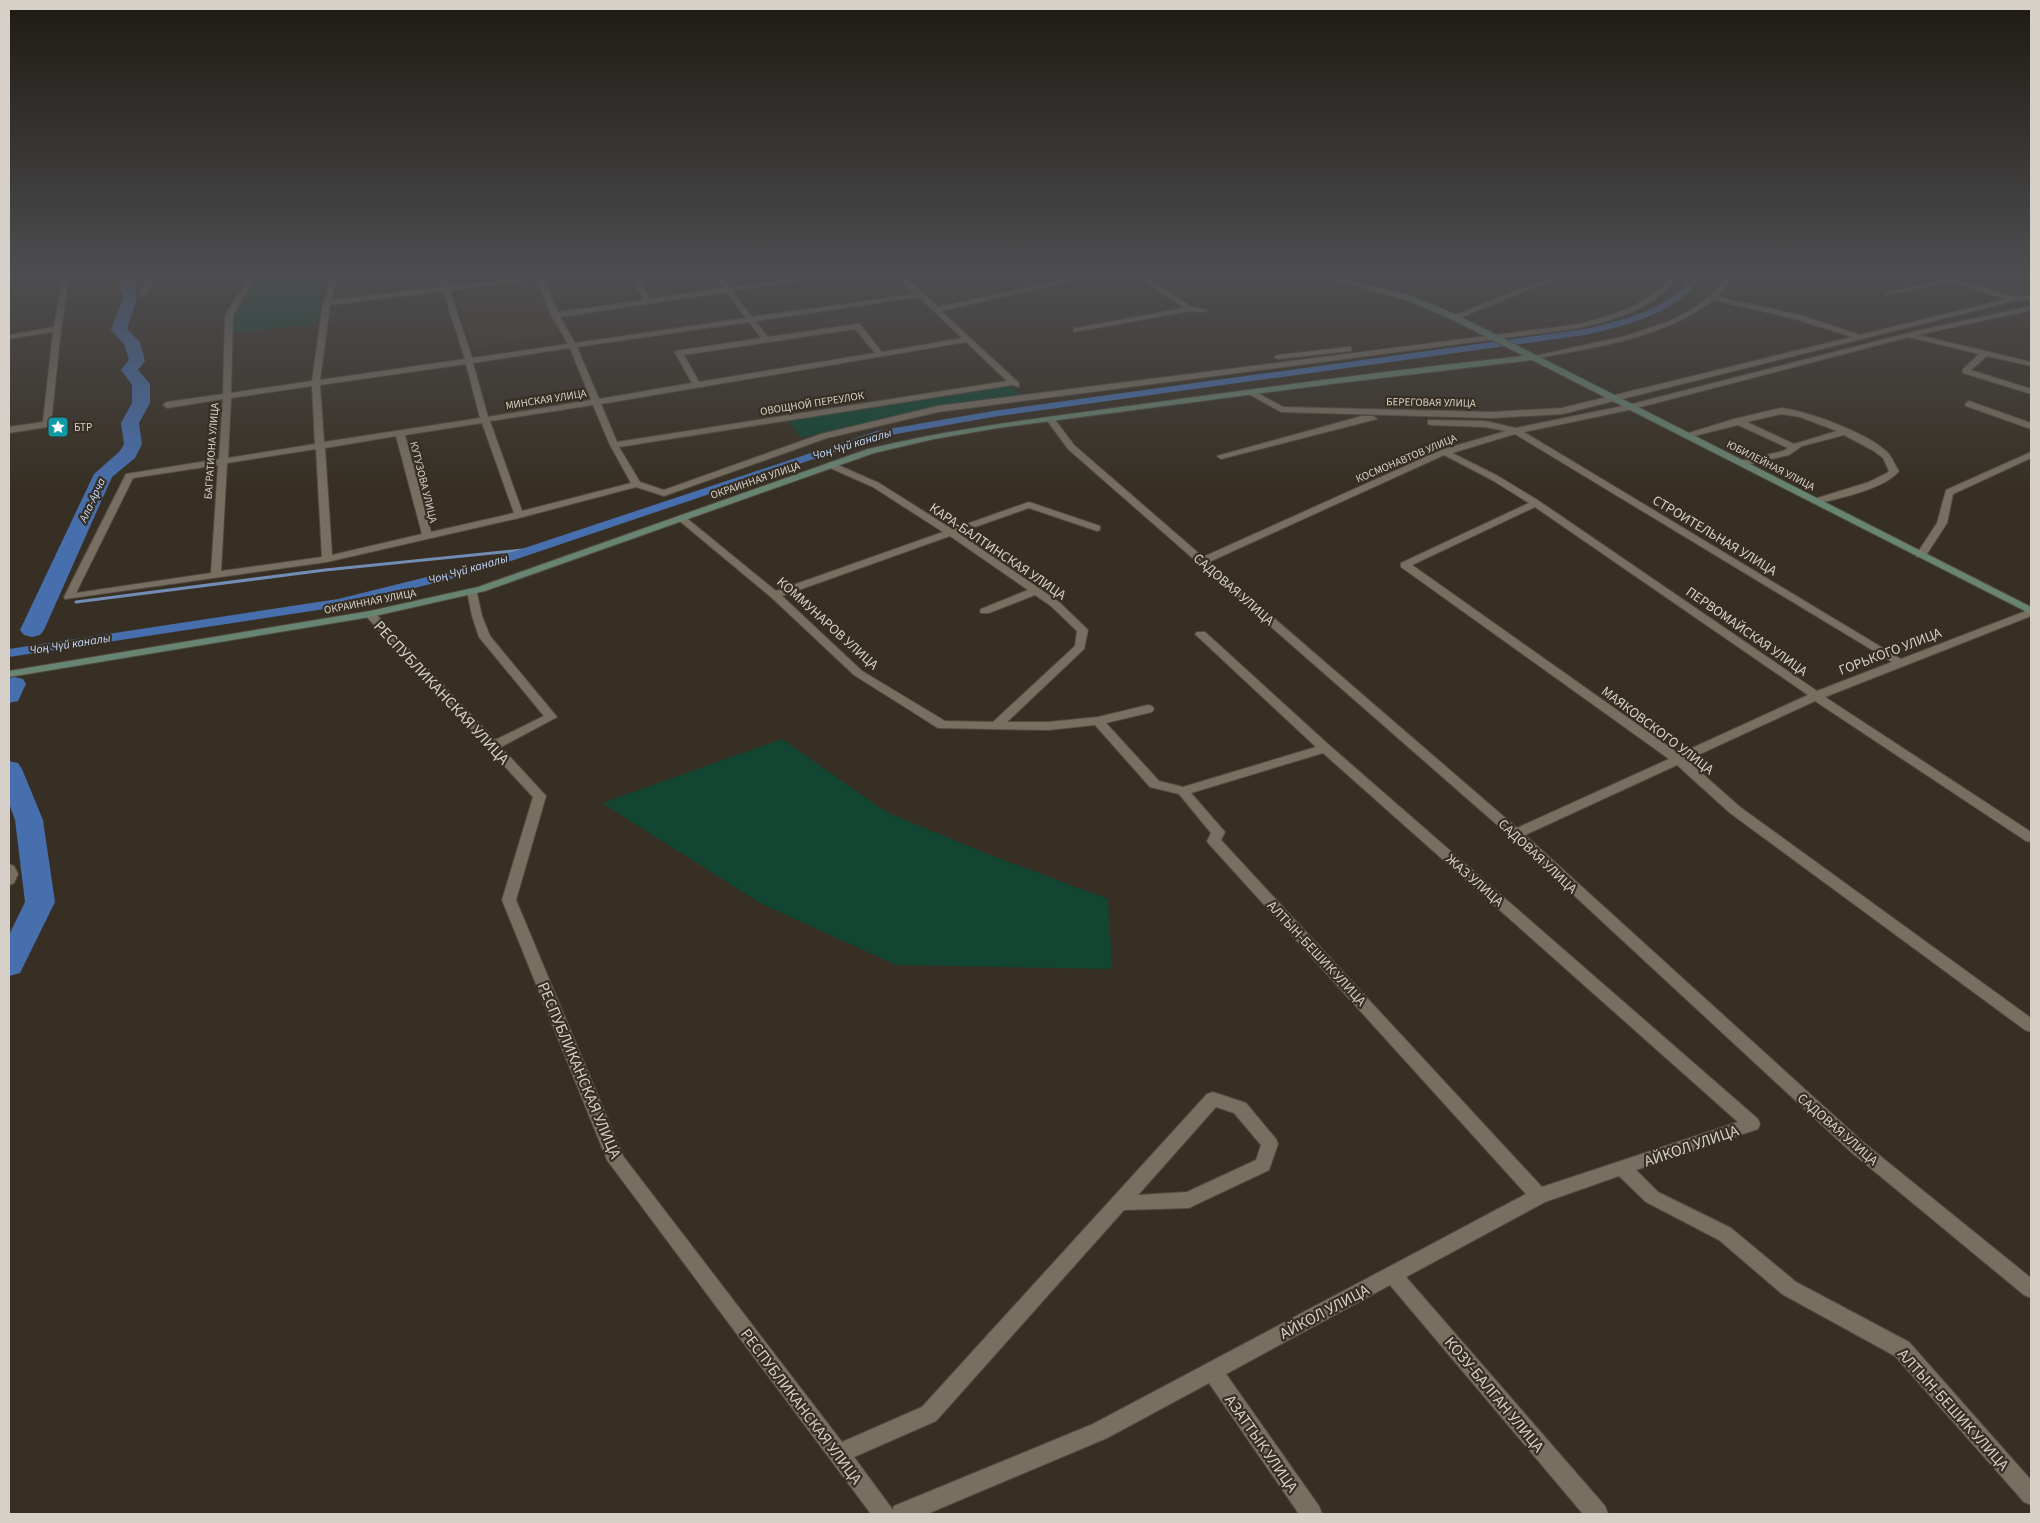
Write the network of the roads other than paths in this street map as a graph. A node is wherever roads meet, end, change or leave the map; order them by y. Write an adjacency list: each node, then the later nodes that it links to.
1 (55, 347): 39 (street)
2 (228, 347): 29 (street, БАГРАТИОНА УЛИЦА)
3 (321, 347): 23 (street)
4 (466, 347): 21 (street)
5 (573, 347): 21 (street); 31 (street)
6 (719, 347): 25 (street)
7 (874, 347): 19 (street)
8 (926, 347): 19 (street, МИНСКАЯ УЛИЦА)
9 (974, 347): 24 (street)
10 (1425, 347): 17 (street)
11 (1515, 347): 20 (street, ЮБИЛЕЙНАЯ УЛИЦА)
12 (1581, 347): 20 (street)
13 (1819, 347): 30 (street, БЕРЕГОВАЯ УЛИЦА)
14 (1861, 347): 34 (street, КОСМОНАВТОВ УЛИЦА)
15 (1956, 347): 18 (street)
16 (1354, 348): 17 (street); 28 (street)
17 (1377, 353): 28 (street)
18 (1984, 354): 22 (street); 27 (street)
19 (881, 355): 25 (street, МИНСКАЯ УЛИЦА)
20 (1532, 356): 26 (street, ОКРАИННАЯ УЛИЦА); 30 (street, ЮБИЛЕЙНАЯ УЛИЦА)
21 (470, 361): 23 (street); 36 (street)
22 (2031, 364)
23 (316, 382): 29 (street); 45 (street)
24 (1012, 382): 28 (street); 44 (street, ОВОЩНОЙ ПЕРЕУЛОК)
25 (697, 385): 31 (street, МИНСКАЯ УЛИЦА)
26 (1249, 392): 30 (street, БЕРЕГОВАЯ УЛИЦА); 35 (street, ОКРАИННАЯ УЛИЦА)
27 (2031, 392)
28 (1026, 394): 53 (street)
29 (227, 395): 33 (street); 50 (street, БАГРАТИОНА УЛИЦА)
30 (1615, 400): 34 (street, ЮБИЛЕЙНАЯ УЛИЦА)
31 (596, 402): 36 (street, МИНСКАЯ УЛИЦА); 44 (street)
32 (1969, 404): 38 (street)
33 (167, 405)
34 (1629, 406): 40 (street, КОСМОНАВТОВ УЛИЦА); 43 (street, ЮБИЛЕЙНАЯ УЛИЦА)
35 (1050, 419): 52 (street, ОКРАИННАЯ УЛИЦА); 63 (street, САДОВАЯ УЛИЦА)
36 (485, 420): 42 (street, МИНСКАЯ УЛИЦА); 56 (street)
37 (1737, 421): 41 (street); 43 (street); 46 (street)
38 (2031, 426)
39 (9, 430)
40 (1516, 431): 47 (street, КОСМОНАВТОВ УЛИЦА); 49 (street, БЕРЕГОВАЯ УЛИЦА); 72 (street, СТРОИТЕЛЬНАЯ УЛИЦА)
41 (1844, 432): 46 (street); 54 (street)
42 (400, 433): 45 (street, МИНСКАЯ УЛИЦА); 60 (street, КУТУЗОВА УЛИЦА)
43 (1686, 435): 51 (street, ЮБИЛЕЙНАЯ УЛИЦА)
44 (614, 445): 53 (street)
45 (319, 446): 50 (street, МИНСКАЯ УЛИЦА); 62 (street)
46 (1794, 447): 51 (street)
47 (1444, 452): 55 (street, ПЕРВОМАЙСКАЯ УЛИЦА); 63 (street, КОСМОНАВТОВ УЛИЦА)
48 (2031, 455): 61 (street)
49 (1220, 456)
50 (223, 461): 64 (street, БАГРАТИОНА УЛИЦА); 64 (street, МИНСКАЯ УЛИЦА)
51 (1742, 463): 54 (street, ЮБИЛЕЙНАЯ УЛИЦА)
52 (831, 465): 57 (street, ОКРАИННАЯ УЛИЦА); 59 (street, КАРА-БАЛТИНСКАЯ УЛИЦА)
53 (636, 484): 56 (street)
54 (1817, 501): 61 (street, ЮБИЛЕЙНАЯ УЛИЦА)
55 (1536, 503): 74 (street, ПЕРВОМАЙСКАЯ УЛИЦА); 80 (street, МАЯКОВСКОГО УЛИЦА)
56 (518, 515): 60 (street)
57 (681, 518): 65 (street, ОКРАИННАЯ УЛИЦА); 67 (street, КОММУНАРОВ УЛИЦА)
58 (1097, 528): 59 (street)
59 (951, 533): 66 (street, КАРА-БАЛТИНСКАЯ УЛИЦА); 67 (street)
60 (427, 536): 62 (street)
61 (1921, 555): 69 (street, ЮБИЛЕЙНАЯ УЛИЦА)
62 (327, 559): 64 (street)
63 (1202, 561): 82 (street, САДОВАЯ УЛИЦА)
64 (216, 576)
65 (472, 591): 70 (street, ОКРАИННАЯ УЛИЦА); 78 (street)
66 (1036, 591): 68 (street); 77 (street, КАРА-БАЛТИНСКАЯ УЛИЦА)
67 (775, 595): 77 (street, КОММУНАРОВ УЛИЦА)
68 (985, 611)
69 (2031, 612): 72 (street, ГОРЬКОГО УЛИЦА)
70 (370, 614): 73 (street, ОКРАИННАЯ УЛИЦА); 78 (street, РЕСПУБЛИКАНСКАЯ УЛИЦА)
71 (1201, 634): 79 (street, ЖАЗ УЛИЦА)
72 (1898, 662): 74 (street, ГОРЬКОГО УЛИЦА)
73 (9, 674)
74 (1816, 696): 80 (street, ГОРЬКОГО УЛИЦА); 83 (street, ПЕРВОМАЙСКАЯ УЛИЦА)
75 (1148, 709): 76 (street)
76 (1098, 721): 77 (street); 81 (street)
77 (996, 726)
78 (492, 746): 94 (street, РЕСПУБЛИКАНСКАЯ УЛИЦА)
79 (1325, 748): 81 (street); 87 (street, ЖАЗ УЛИЦА)
80 (1679, 760): 82 (street, ГОРЬКОГО УЛИЦА); 86 (street, МАЯКОВСКОГО УЛИЦА)
81 (1183, 791): 89 (street, АЛТЫН-БЕШИК УЛИЦА)
82 (1516, 834): 92 (street, САДОВАЯ УЛИЦА)
83 (2031, 838)
84 (9, 869): 85 (street)
85 (9, 880)
86 (2031, 1026)
87 (1752, 1124): 88 (street, АЙКОЛ УЛИЦА)
88 (1622, 1168): 89 (street, АЙКОЛ УЛИЦА); 95 (street, АЛТЫН-БЕШИК УЛИЦА)
89 (1540, 1196): 91 (street, АЙКОЛ УЛИЦА)
90 (1120, 1203): 90 (street); 94 (street)
91 (1393, 1274): 93 (street, АЙКОЛ УЛИЦА); 99 (street, КОЗУ-БАЛГАН УЛИЦА)
92 (2031, 1289)
93 (1212, 1371): 97 (street, АЙКОЛ УЛИЦА); 98 (street, АЗАТТЫК УЛИЦА)
94 (838, 1454): 96 (street, РЕСПУБЛИКАНСКАЯ УЛИЦА)
95 (2031, 1495)
96 (884, 1514)
97 (902, 1514)
98 (1311, 1514)
99 (1597, 1514)

